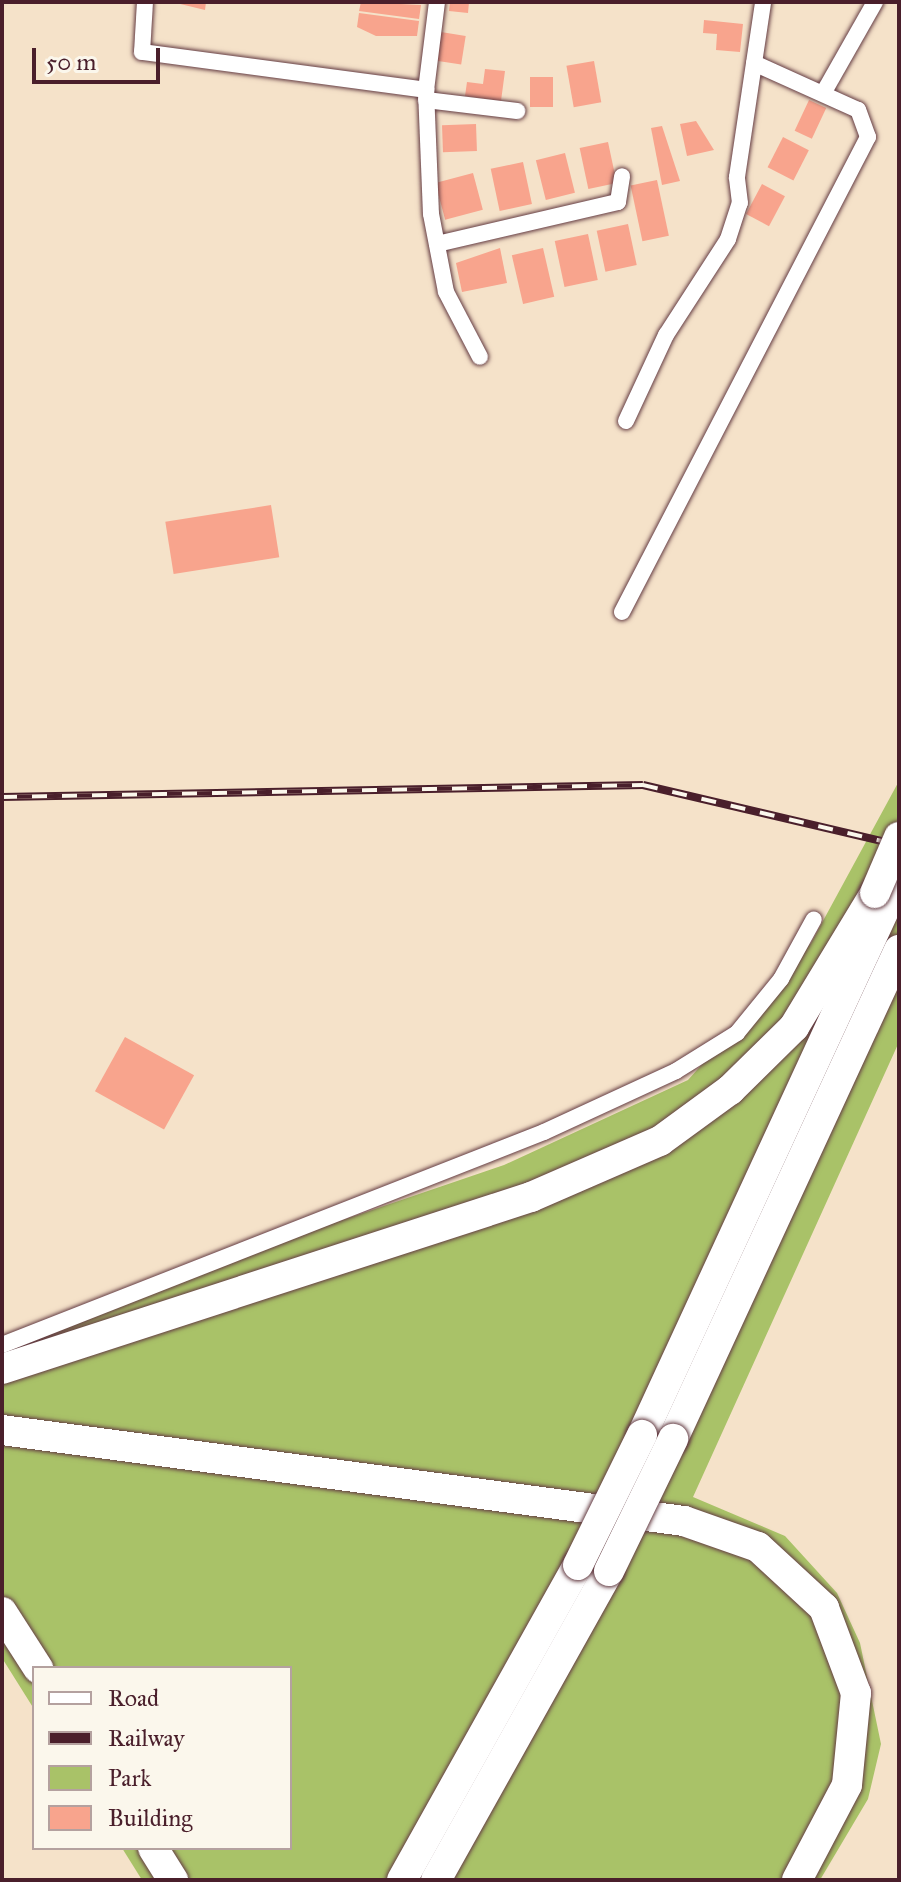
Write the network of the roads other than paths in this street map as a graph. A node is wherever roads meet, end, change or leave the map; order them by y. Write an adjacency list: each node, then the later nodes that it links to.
1 (145, 2): 7 (street)
2 (437, 2): 7 (street)
3 (763, 2): 5 (street)
4 (875, 2): 6 (street)
5 (754, 63): 6 (street); 12 (street)
6 (825, 90): 13 (street)
7 (426, 95): 8 (street); 10 (street)
8 (517, 111)
9 (622, 176): 10 (street)
10 (437, 244): 11 (street)
11 (480, 357)
12 (626, 421)
13 (622, 612)
14 (899, 837): 15 (highway, bridge)
15 (888, 890): 20 (highway); 28 (highway, bridge)
16 (814, 919): 19 (street)
17 (899, 950): 22 (highway)
18 (899, 985): 22 (highway)
19 (2, 1345)
20 (2, 1369)
21 (2, 1430): 31 (highway)
22 (681, 1441): 23 (highway, bridge)
23 (617, 1572): 29 (highway); 30 (highway)
24 (2, 1612): 25 (highway)
25 (37, 1666)
26 (154, 1850): 27 (highway)
27 (173, 1880)
28 (402, 1880)
29 (436, 1880)
30 (452, 1880)
31 (797, 1880)

